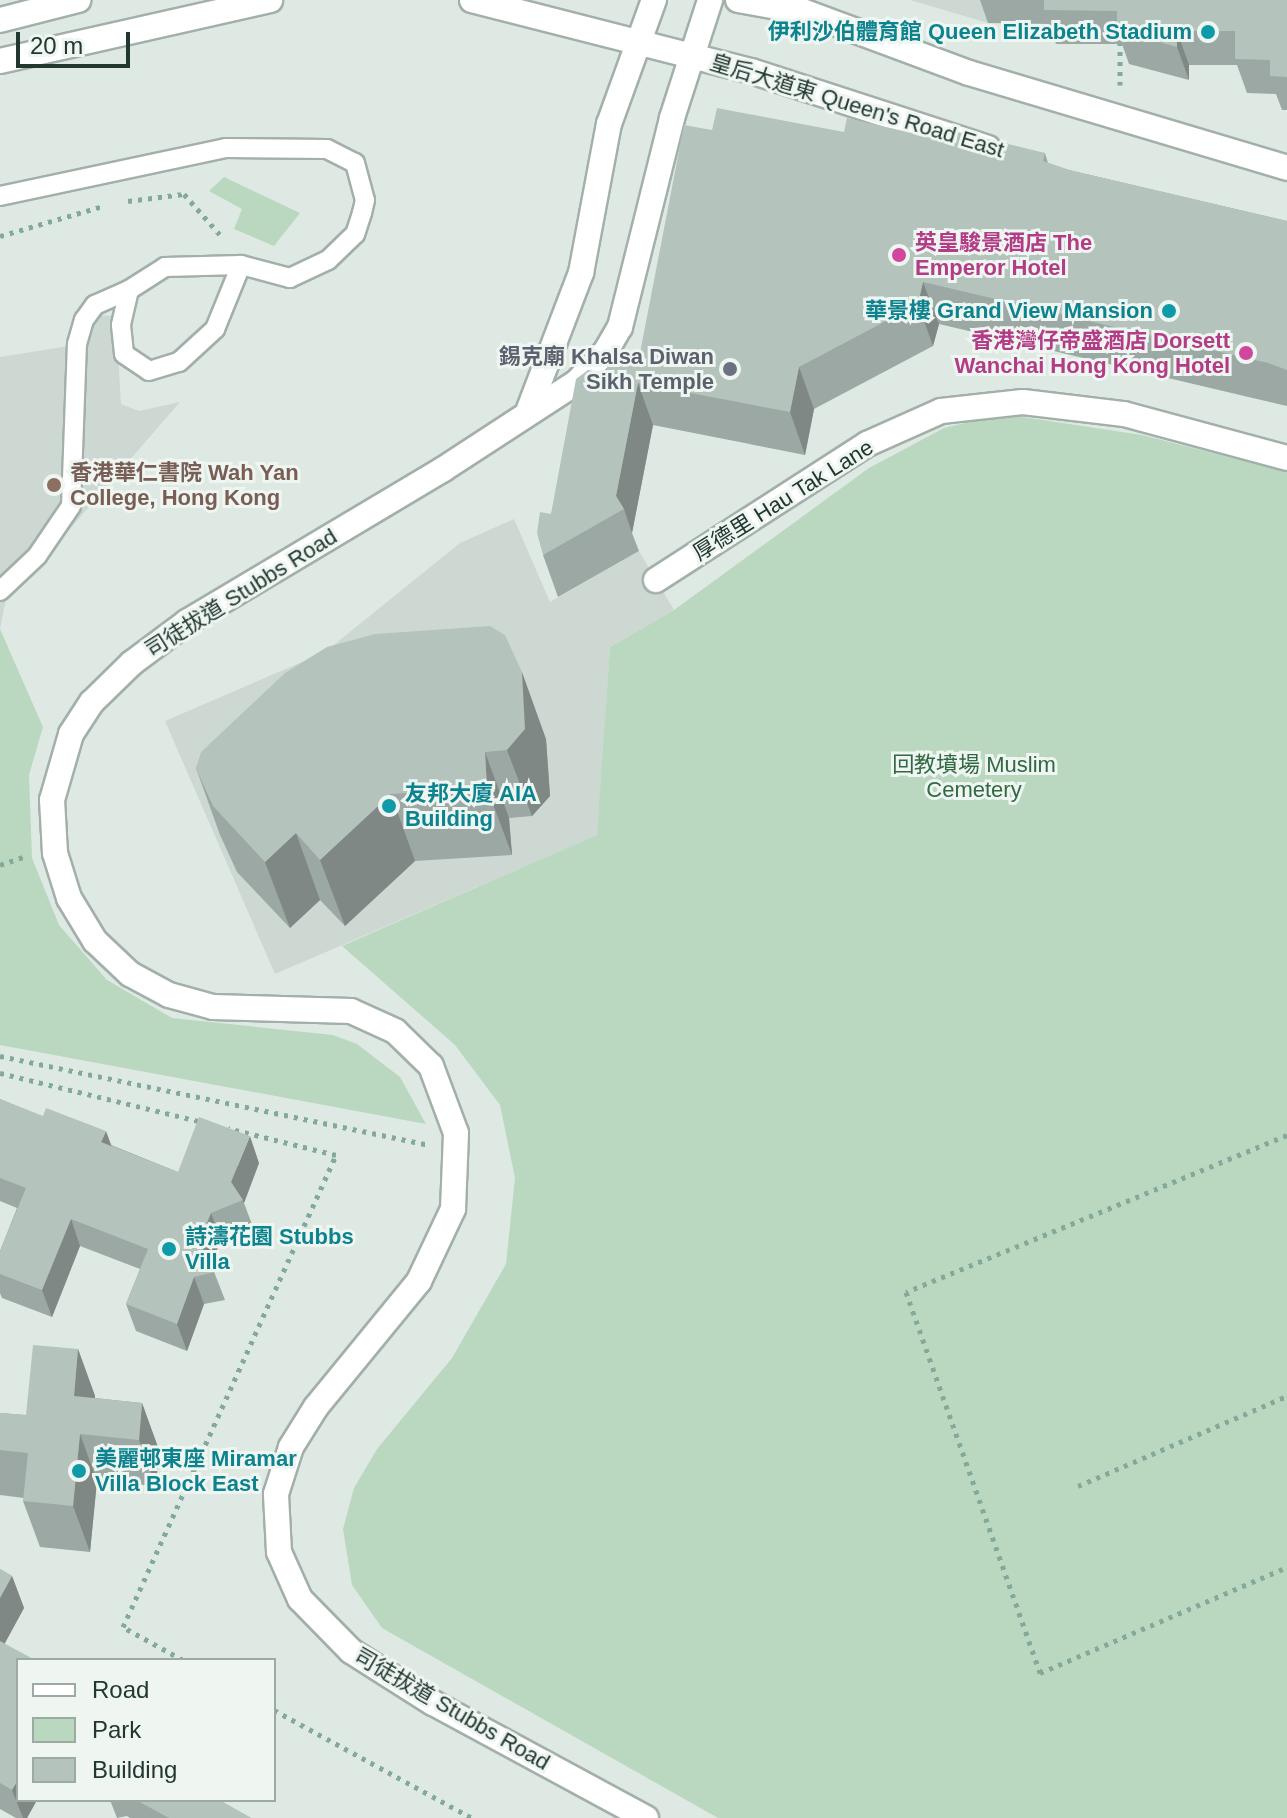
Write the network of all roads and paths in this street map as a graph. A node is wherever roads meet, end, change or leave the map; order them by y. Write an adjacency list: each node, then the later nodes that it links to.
1 (78, 0): 8 (main road)
2 (270, 0): 12 (main road)
3 (472, 0): 10 (main road, 皇后大道東 Queen's Road East)
4 (654, 0): 10 (main road)
5 (710, 0): 11 (main road, 司徒拔道 Stubbs Road)
6 (738, 0): 7 (main road)
7 (798, 6): 15 (main road)
8 (0, 20)
9 (1120, 28): 13 (path)
10 (640, 40): 11 (main road, 皇后大道東 Queen's Road East); 20 (main road)
11 (693, 55): 14 (main road, 皇后大道東 Queen's Road East); 20 (main road, 司徒拔道 Stubbs Road)
12 (0, 61)
13 (1120, 85)
14 (1013, 156)
15 (1287, 168)
16 (0, 196): 18 (lane)
17 (0, 236): 18 (path)
18 (241, 265): 19 (lane); 19 (lane)
19 (129, 290): 23 (lane)
20 (529, 409): 36 (main road, 司徒拔道 Stubbs Road)
21 (1287, 458): 22 (main road, 厚德里 Hau Tak Lane)
22 (656, 580)
23 (0, 591)
24 (29, 855): 25 (path)
25 (0, 865)
26 (0, 1056): 29 (path)
27 (0, 1073): 33 (path)
28 (1287, 1135): 32 (path)
29 (432, 1145)
30 (1287, 1396): 31 (path)
31 (1078, 1486)
32 (1287, 1567)
33 (179, 1658)
34 (276, 1711): 35 (path)
35 (472, 1818)
36 (646, 1818)

